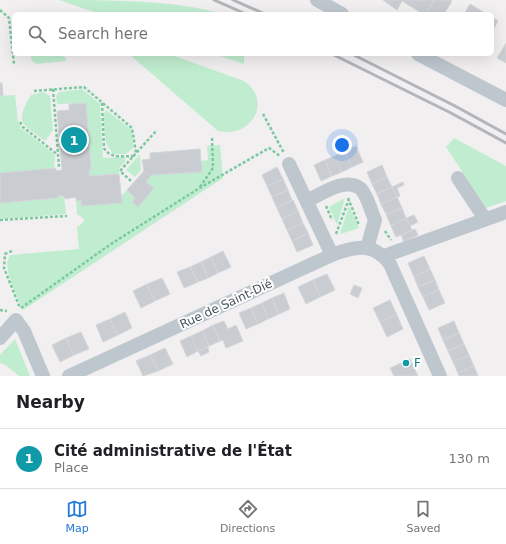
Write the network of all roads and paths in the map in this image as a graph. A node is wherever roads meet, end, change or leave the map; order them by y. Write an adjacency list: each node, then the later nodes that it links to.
1 (317, 0): 3 (street)
2 (0, 10): 4 (path)
3 (338, 12)
4 (12, 41)
5 (13, 56): 7 (path)
6 (422, 56): 10 (street)
7 (14, 64)
8 (53, 89): 9 (path); 11 (path); 16 (path)
9 (34, 90)
10 (506, 100)
11 (102, 103): 17 (path); 17 (path)
12 (263, 114): 18 (path)
13 (20, 122): 16 (path)
14 (157, 130): 17 (path)
15 (212, 138): 22 (path)
16 (58, 155): 19 (path)
17 (135, 155): 21 (path)
18 (289, 164): 22 (path); 24 (street)
19 (59, 167)
20 (458, 178): 28 (street)
21 (131, 181)
22 (198, 189): 38 (path)
23 (350, 194): 24 (street); 30 (path); 31 (path); 34 (street)
24 (307, 201): 36 (street)
25 (333, 203): 31 (path)
26 (506, 212): 28 (street)
27 (67, 216): 29 (path)
28 (485, 219): 37 (street)
29 (0, 220)
30 (362, 230)
31 (337, 232): 32 (path); 33 (path)
32 (336, 237)
33 (340, 239)
34 (367, 248): 36 (street, Rue de Saint-Dié); 37 (street)
35 (12, 250): 38 (path)
36 (332, 255): 41 (street, Rue de Saint-Dié)
37 (384, 256): 43 (street)
38 (20, 309): 39 (path)
39 (0, 310)
40 (0, 338): 42 (street)
41 (76, 375)
42 (43, 376)
43 (440, 376)

